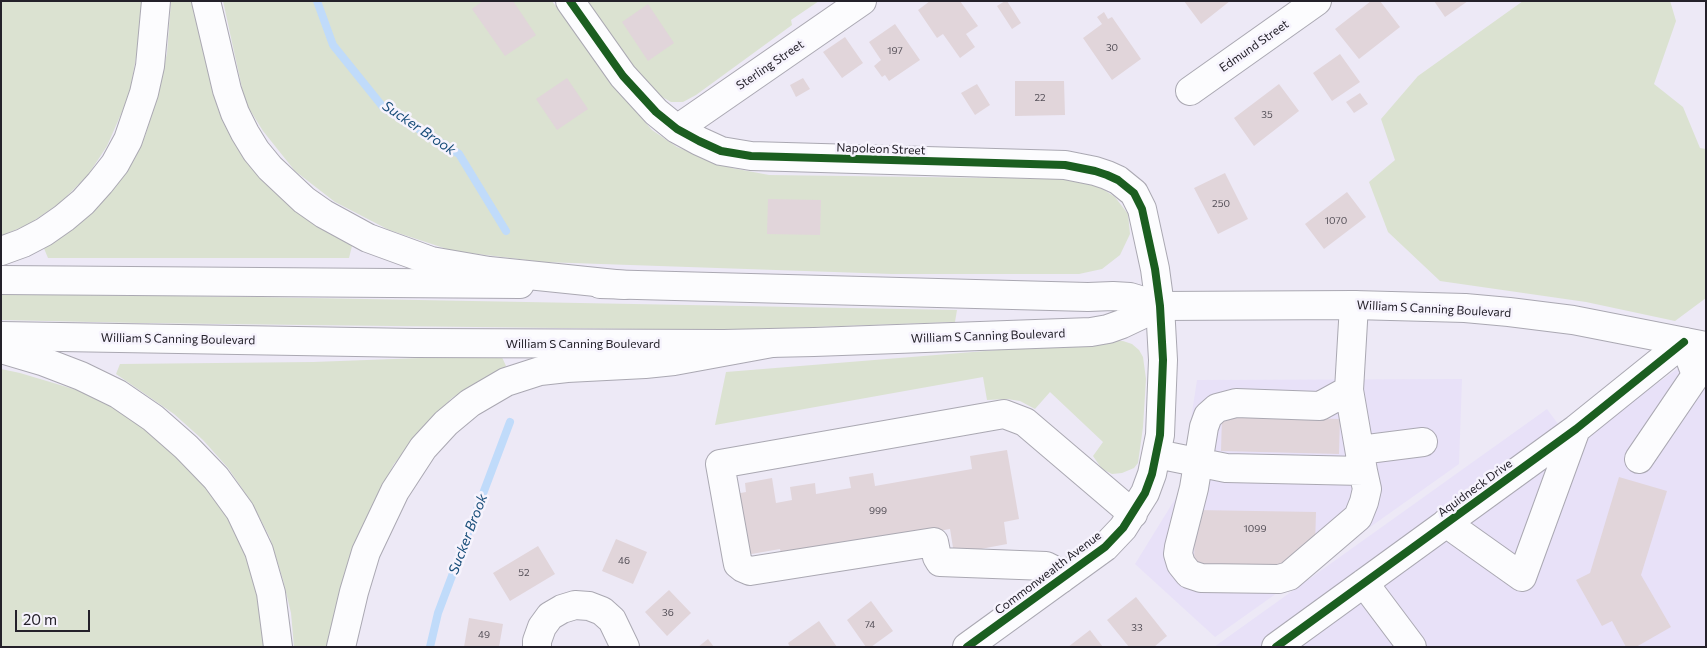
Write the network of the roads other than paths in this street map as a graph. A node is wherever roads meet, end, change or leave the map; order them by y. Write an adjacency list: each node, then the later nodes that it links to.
1 (156, 1): 8 (main road)
2 (206, 1): 10 (main road)
3 (570, 1): 7 (main road, Napoleon Street)
4 (862, 1): 7 (main road, Sterling Street)
5 (1317, 1): 6 (main road, Edmund Street)
6 (1190, 91)
7 (677, 128): 12 (main road, Napoleon Street)
8 (1, 251)
9 (1, 280): 10 (main road, William S Canning Boulevard)
10 (625, 285): 12 (main road, William S Canning Boulevard)
11 (1354, 305): 12 (main road, William S Canning Boulevard); 15 (main road, William S Canning Boulevard); 17 (main road)
12 (1160, 306): 14 (main road, William S Canning Boulevard); 20 (main road, Commonwealth Avenue)
13 (1, 336): 14 (main road, William S Canning Boulevard)
14 (772, 343): 29 (main road)
15 (1695, 344): 18 (main road, Aquidneck Drive); 21 (main road)
16 (1, 349): 28 (main road)
17 (1349, 390): 22 (main road); 23 (main road)
18 (1576, 429): 25 (main road, Aquidneck Drive); 25 (main road)
19 (1423, 442): 22 (main road)
20 (1157, 454): 23 (main road); 24 (main road, Commonwealth Avenue)
21 (1639, 459)
22 (1361, 460): 23 (main road); 23 (main road)
23 (1199, 463)
24 (1133, 514): 26 (main road, Commonwealth Avenue); 26 (main road)
25 (1446, 523): 27 (main road, Aquidneck Drive)
26 (1061, 579): 32 (main road, Commonwealth Avenue)
27 (1364, 583): 33 (main road, Aquidneck Drive); 34 (main road)
28 (278, 647)
29 (341, 647)
30 (537, 647): 31 (main road)
31 (625, 647)
32 (967, 647)
33 (1276, 647)
34 (1412, 647)

